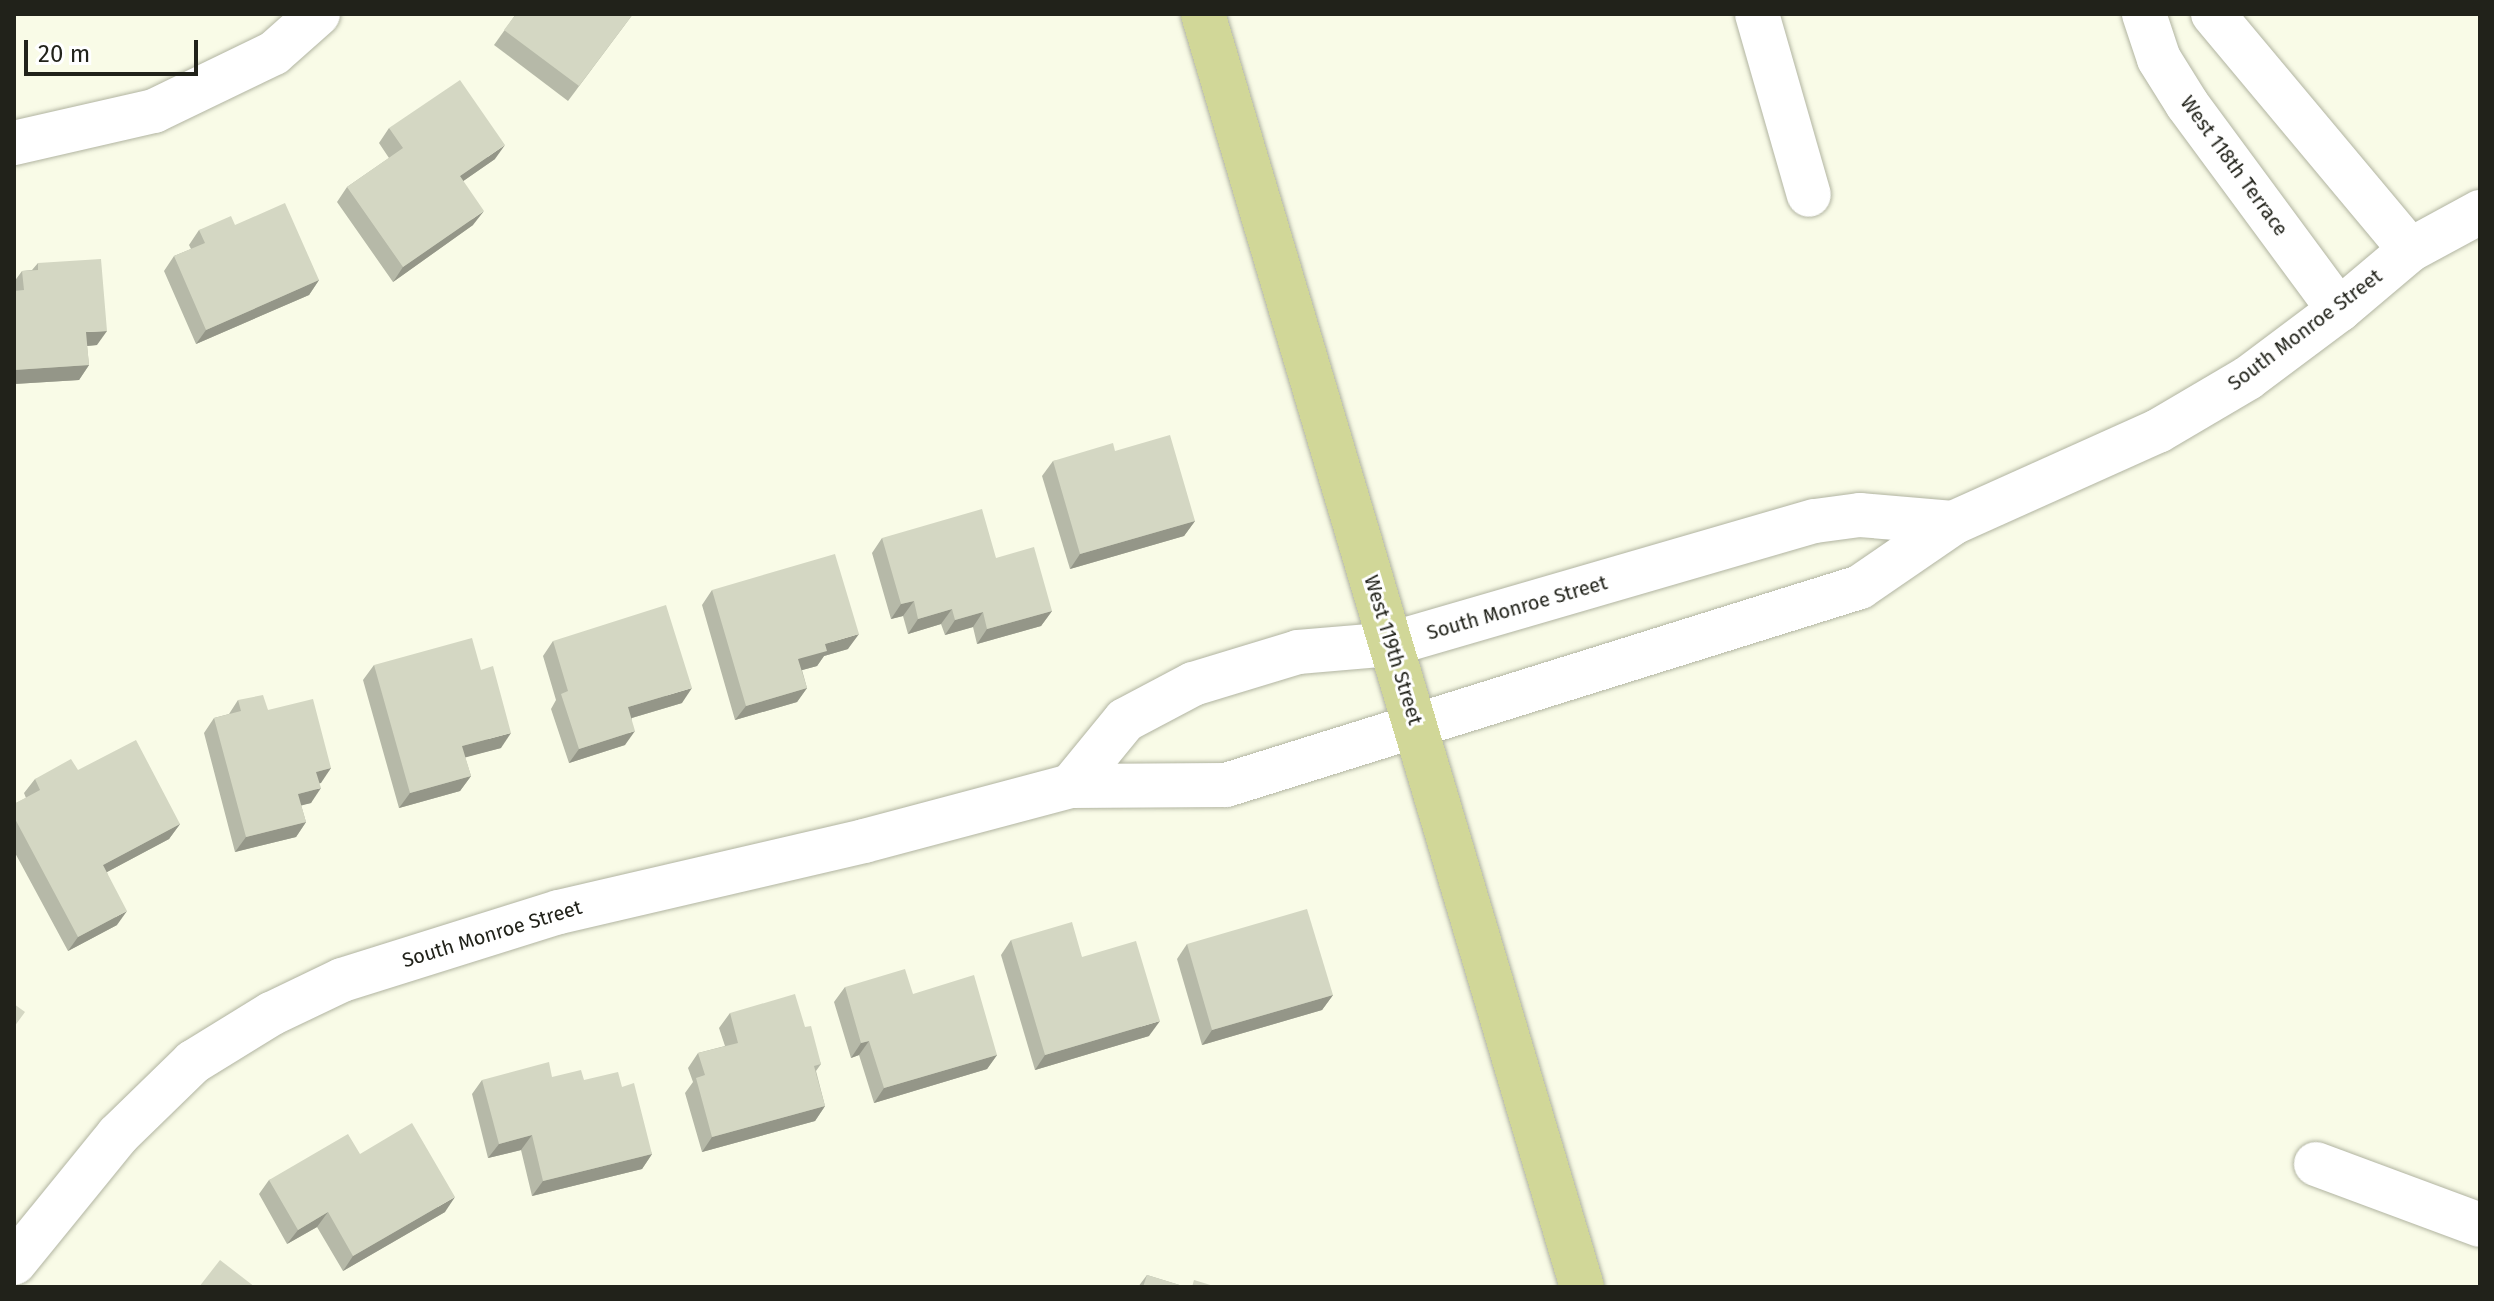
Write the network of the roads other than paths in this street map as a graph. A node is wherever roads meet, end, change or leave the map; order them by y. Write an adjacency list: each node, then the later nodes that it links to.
1 (318, 14): 6 (street)
2 (1203, 14): 12 (main road, West 119th Street)
3 (1757, 14): 7 (street)
4 (2144, 14): 10 (street, West 118th Terrace)
5 (2213, 14): 9 (street)
6 (14, 143)
7 (1809, 195)
8 (2480, 212): 9 (street, South Monroe Street)
9 (2410, 250): 10 (street, South Monroe Street)
10 (2339, 310): 11 (street, South Monroe Street)
11 (1953, 523): 12 (street, South Monroe Street); 13 (street, South Monroe Street)
12 (1391, 644): 13 (main road, West 119th Street); 14 (street, South Monroe Street)
13 (1416, 726): 14 (street, South Monroe Street); 18 (main road, West 119th Street)
14 (1071, 786): 17 (street, South Monroe Street)
15 (2316, 1164): 16 (street)
16 (2480, 1225)
17 (14, 1263)
18 (1582, 1287)

